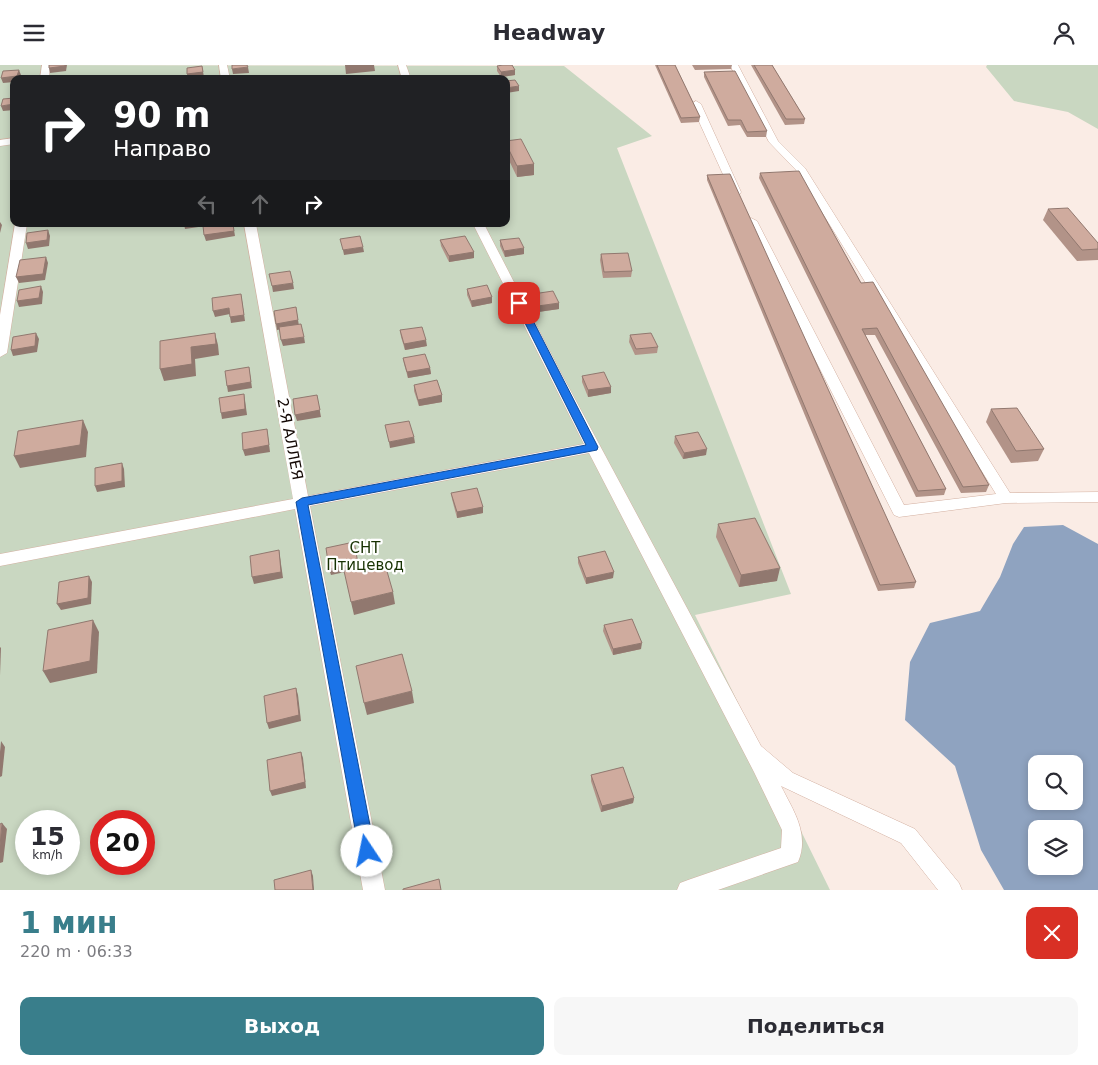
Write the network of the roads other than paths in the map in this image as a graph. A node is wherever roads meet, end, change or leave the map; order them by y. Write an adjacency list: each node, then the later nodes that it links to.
1 (734, 65): 9 (lane)
2 (696, 104): 9 (lane)
3 (21, 227): 6 (lane)
4 (251, 227): 10 (lane, 2-Я АЛЛЕЯ)
5 (481, 227): 7 (lane)
6 (0, 353)
7 (593, 447): 10 (lane); 12 (lane)
8 (1098, 497): 9 (lane)
9 (1006, 498)
10 (302, 502): 11 (lane); 13 (lane, 2-Я АЛЛЕЯ)
11 (0, 560)
12 (751, 747): 14 (lane); 15 (lane)
13 (374, 890)
14 (688, 890)
15 (951, 890)

